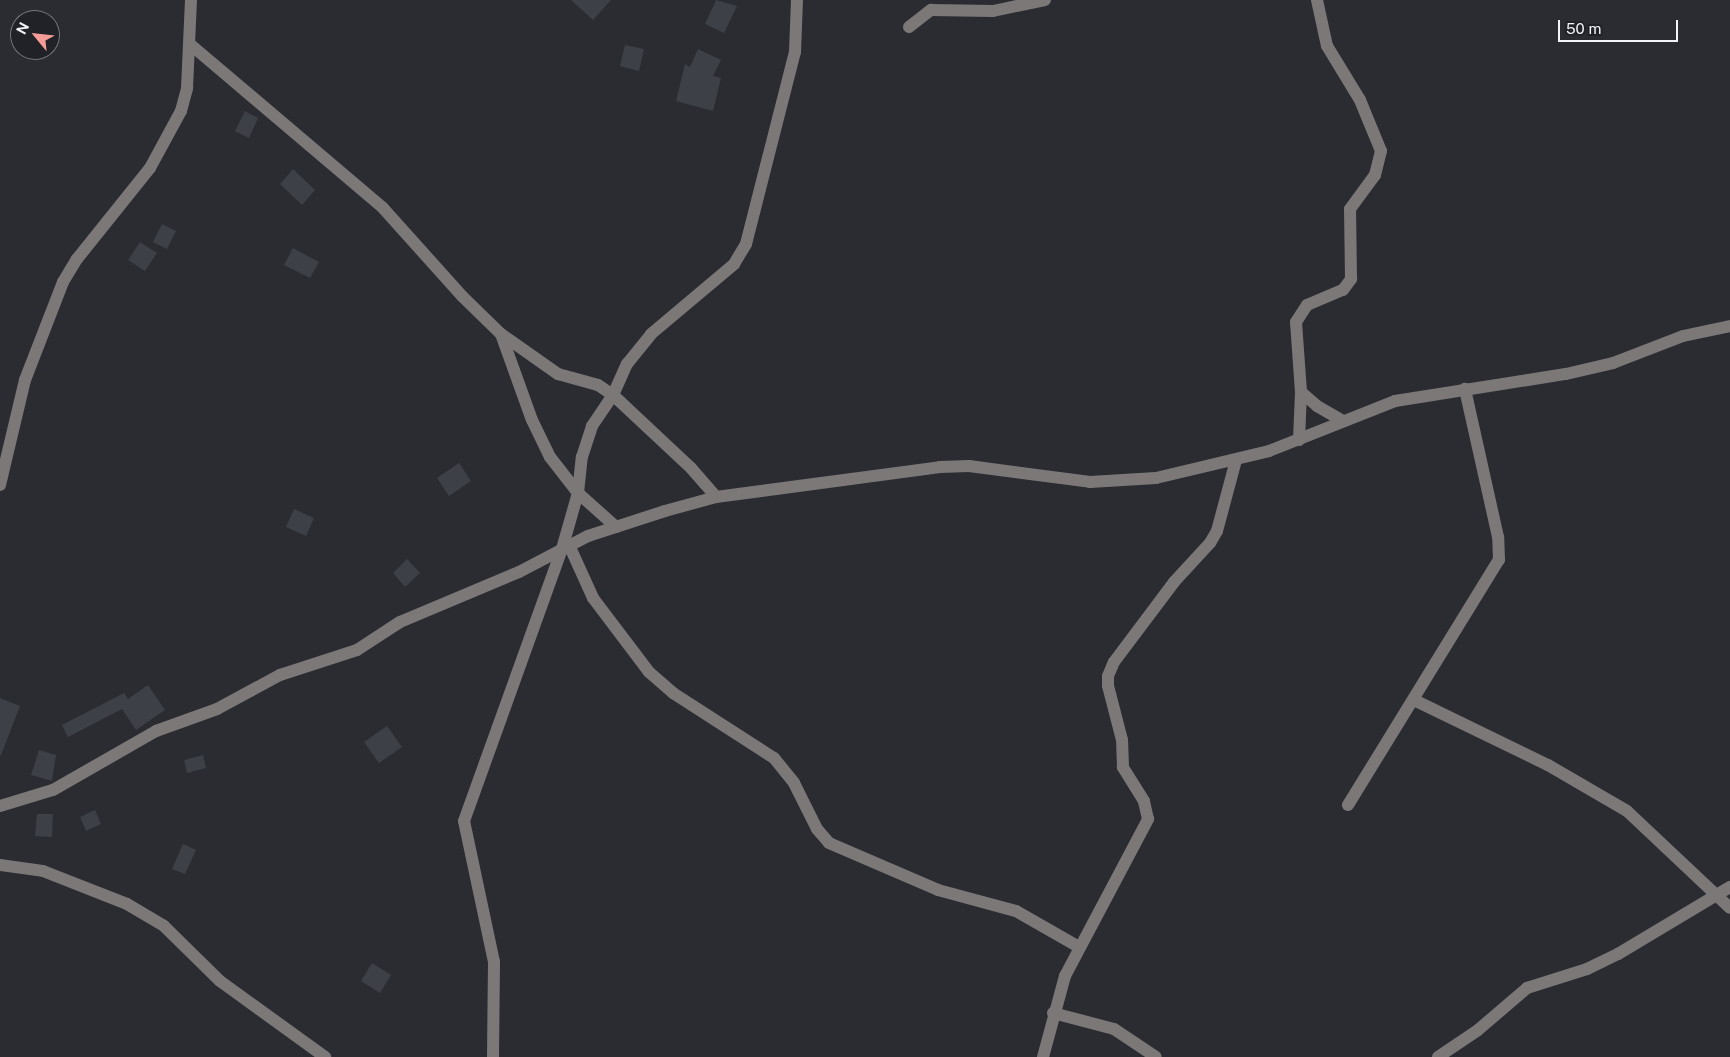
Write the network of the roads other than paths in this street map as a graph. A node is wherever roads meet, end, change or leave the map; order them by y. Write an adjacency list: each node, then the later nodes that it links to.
1 (191, 0): 6 (street)
2 (797, 0): 11 (street)
3 (1045, 0): 5 (street)
4 (1317, 0): 10 (street)
5 (910, 28)
6 (191, 45): 8 (street); 15 (street)
7 (1730, 326): 9 (street)
8 (501, 334): 11 (street); 16 (street)
9 (1466, 389): 12 (street); 20 (street)
10 (1300, 392): 12 (street); 13 (street)
11 (613, 395): 16 (street); 17 (street)
12 (1343, 421): 13 (street)
13 (1299, 440): 14 (street)
14 (1236, 460): 17 (street); 27 (street)
15 (0, 485)
16 (578, 493): 18 (street); 19 (street)
17 (716, 496): 18 (street)
18 (616, 526): 19 (street)
19 (566, 547): 22 (street); 27 (street); 30 (street)
20 (1414, 700): 21 (street); 25 (street)
21 (1348, 805)
22 (0, 806)
23 (0, 865): 29 (street)
24 (1730, 887): 25 (street)
25 (1715, 895): 26 (street); 33 (street)
26 (1730, 908)
27 (1079, 947): 28 (street)
28 (1053, 1013): 31 (street); 32 (street)
29 (326, 1057)
30 (493, 1057)
31 (1042, 1057)
32 (1156, 1057)
33 (1438, 1057)

